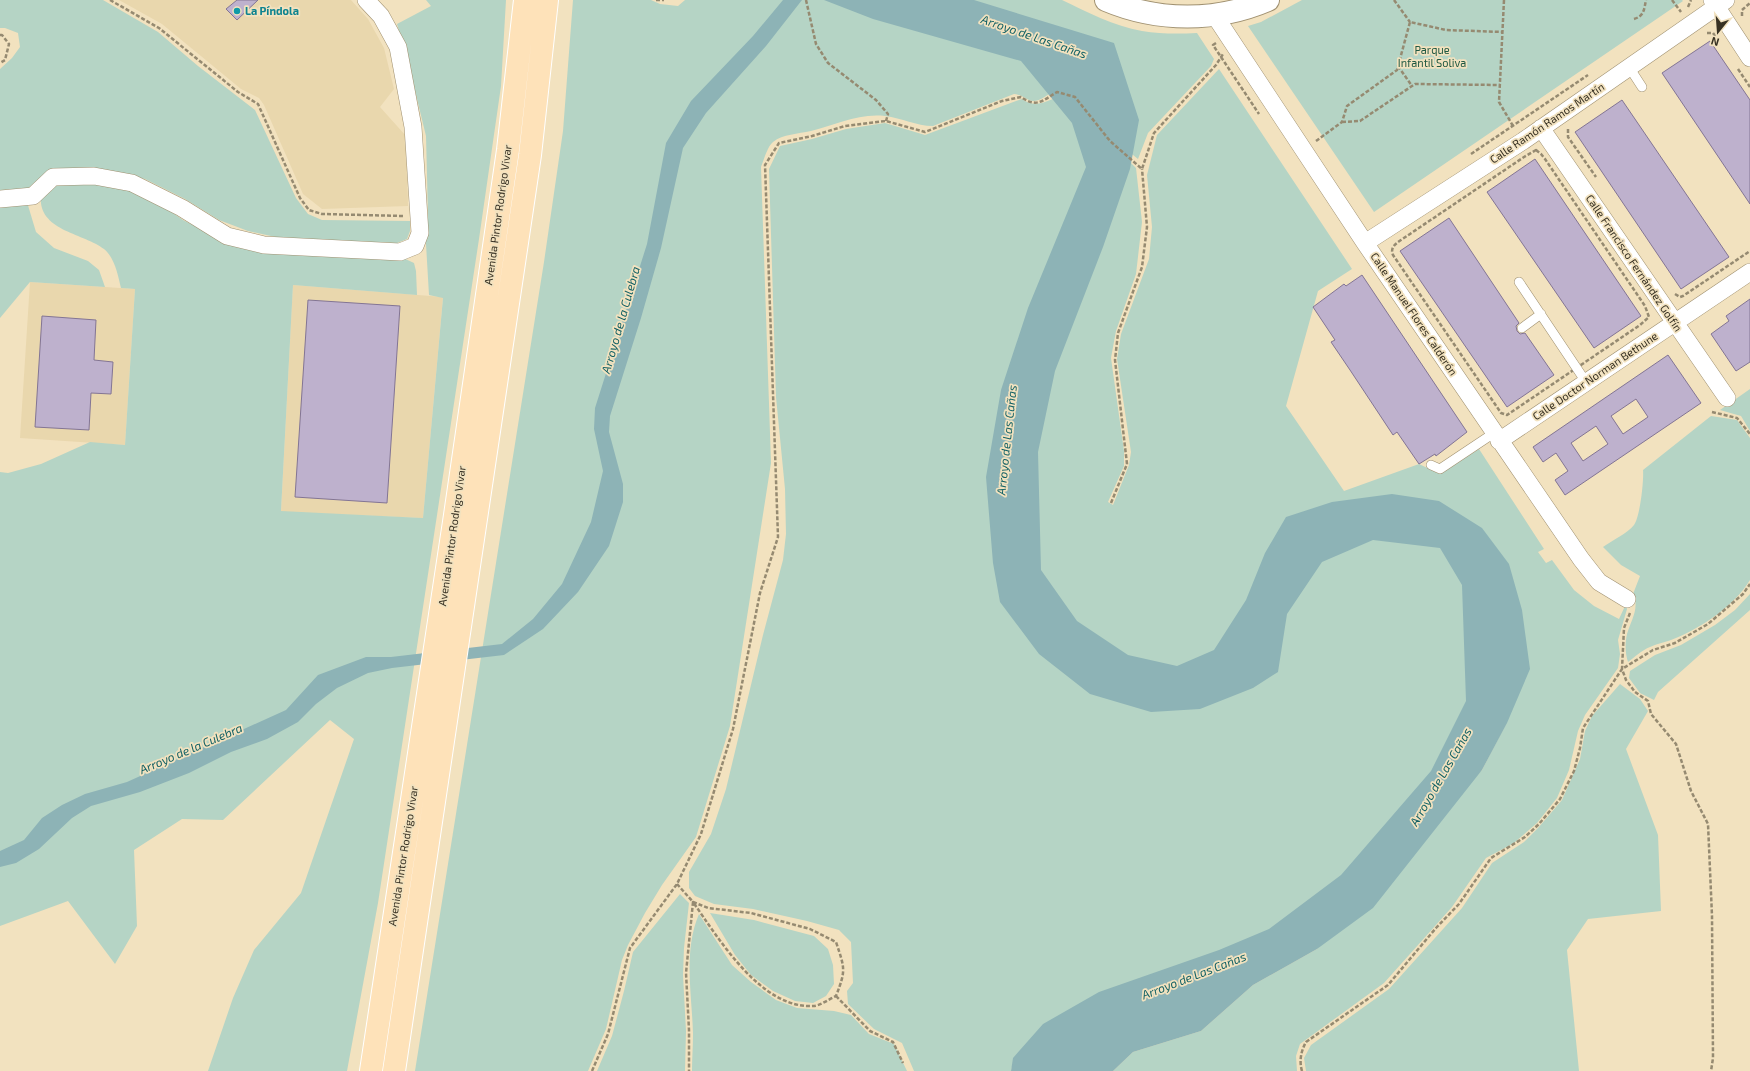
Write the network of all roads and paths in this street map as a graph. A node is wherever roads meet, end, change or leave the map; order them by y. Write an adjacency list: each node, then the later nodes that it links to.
1 (110, 0): 47 (path)
2 (366, 0): 47 (street)
3 (525, 0): 70 (main road, Avenida Pintor Rodrigo Vivar)
4 (547, 0): 71 (main road, Avenida Pintor Rodrigo Vivar)
5 (656, 0): 6 (path)
6 (664, 0)
7 (806, 0): 37 (path)
8 (1106, 0): 18 (street)
9 (1268, 0): 18 (street)
10 (1394, 0): 22 (path)
11 (1504, 0): 23 (path)
12 (1646, 0): 21 (path)
13 (1672, 0): 17 (path)
14 (1691, 0): 17 (path)
15 (1718, 2): 28 (street); 31 (street, Calle Ramón Ramos Martín)
16 (1750, 3): 20 (path)
17 (1681, 12): 19 (path)
18 (1215, 16): 27 (street, Calle Manuel Flores Calderón)
19 (1675, 16)
20 (1742, 18)
21 (1634, 19)
22 (1410, 22): 23 (path); 30 (path)
23 (1503, 32): 33 (path)
24 (0, 35): 29 (path)
25 (1704, 35): 26 (path)
26 (1718, 41)
27 (1233, 44): 42 (street, Calle Manuel Flores Calderón); 44 (path)
28 (1743, 62): 36 (path)
29 (0, 63)
30 (1398, 66): 34 (path); 38 (path)
31 (1629, 67): 35 (lane); 41 (street, Calle Ramón Ramos Martín)
32 (1591, 73): 39 (path)
33 (1500, 85): 34 (path); 39 (path)
34 (1412, 86): 38 (path)
35 (1642, 87)
36 (1750, 87)
37 (886, 120): 44 (path); 66 (path)
38 (1342, 122): 42 (path)
39 (1513, 126): 43 (path)
40 (1570, 126): 45 (path)
41 (1541, 128): 48 (street, Calle Ramón Ramos Martín); 54 (street, Calle Francisco Fernández Golfín)
42 (1313, 143): 48 (street, Calle Manuel Flores Calderón)
43 (1468, 156)
44 (1142, 169): 62 (path)
45 (1597, 180)
46 (0, 199): 47 (street)
47 (419, 216)
48 (1365, 243): 60 (street, Calle Manuel Flores Calderón)
49 (1750, 251): 52 (path)
50 (1750, 272): 54 (street, Calle Doctor Norman Bethune)
51 (1520, 282): 53 (lane)
52 (1674, 293)
53 (1541, 314): 55 (lane); 56 (lane)
54 (1674, 323): 56 (street, Calle Doctor Norman Bethune); 57 (street, Calle Francisco Fernández Golfín)
55 (1522, 328)
56 (1586, 382): 60 (street, Calle Doctor Norman Bethune)
57 (1727, 398)
58 (1712, 412): 59 (path)
59 (1750, 434)
60 (1496, 437): 61 (lane); 64 (street, Calle Manuel Flores Calderón)
61 (1431, 465)
62 (1111, 503)
63 (1750, 584): 65 (path)
64 (1627, 599): 65 (path)
65 (1622, 669): 74 (path); 75 (path)
66 (677, 884): 67 (path); 72 (path)
67 (693, 902): 68 (path); 68 (path); 73 (path)
68 (836, 996): 69 (path)
69 (903, 1063)
70 (371, 1071)
71 (394, 1071)
72 (592, 1071)
73 (689, 1071)
74 (1302, 1071)
75 (1711, 1071)

